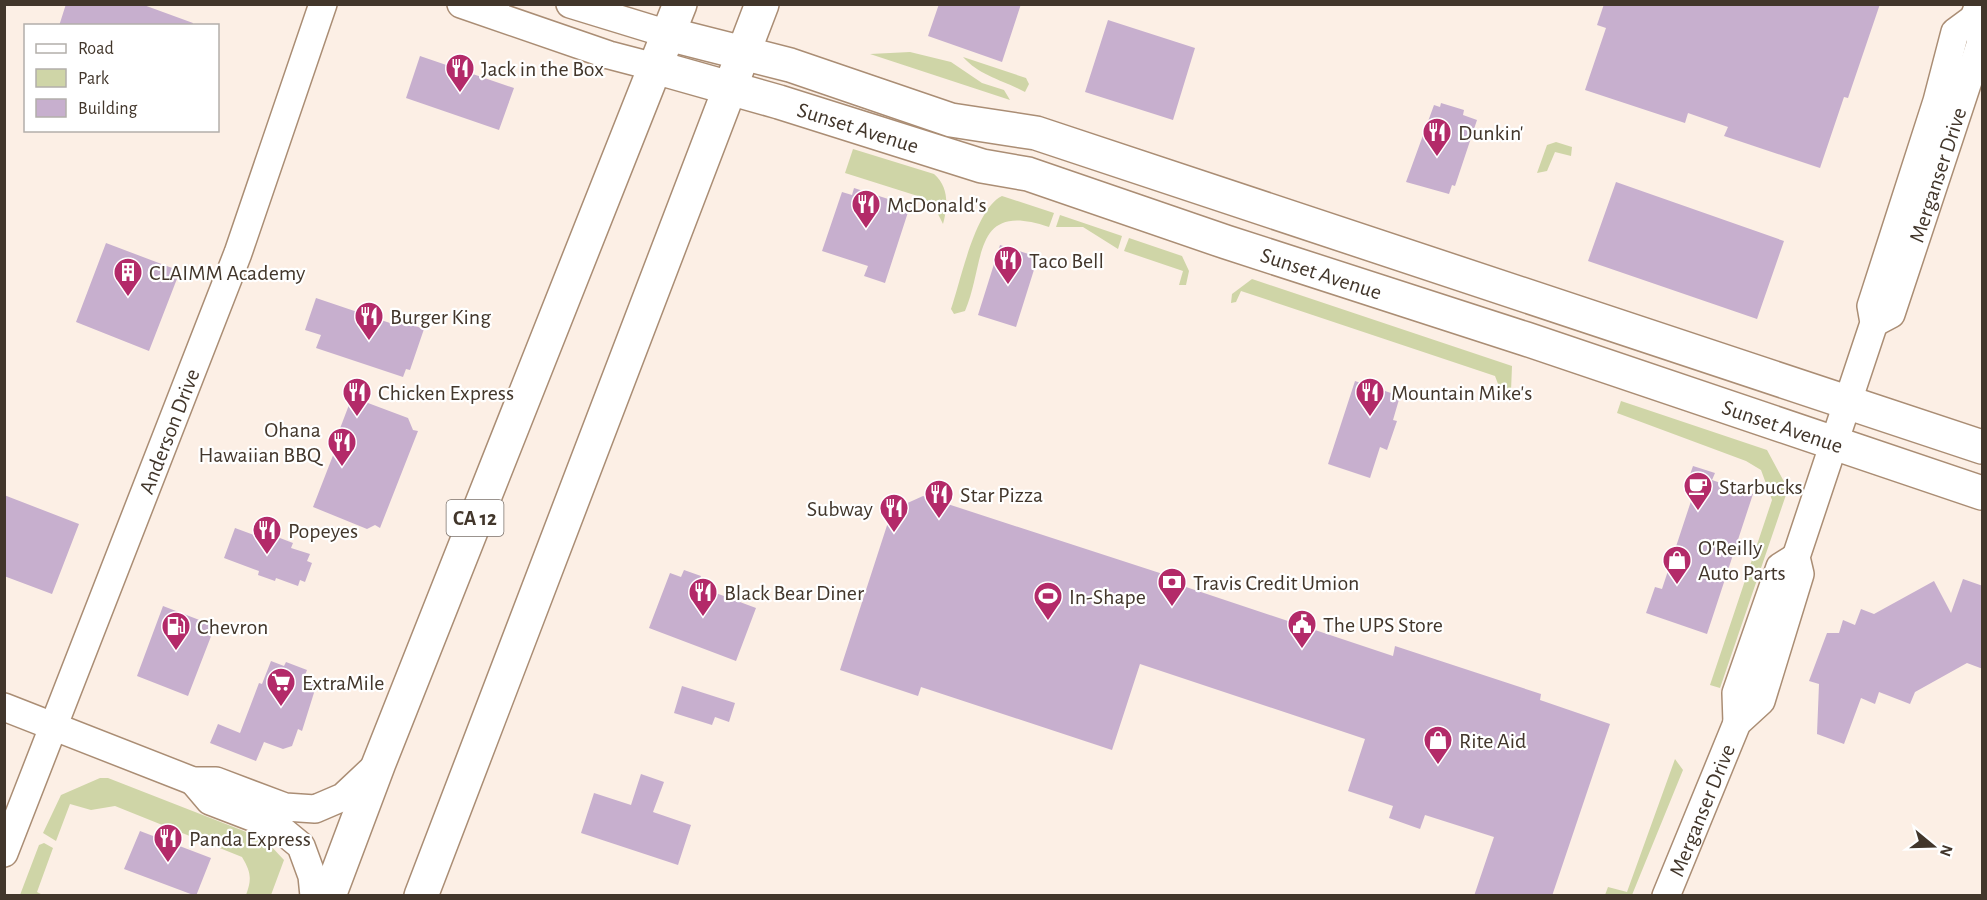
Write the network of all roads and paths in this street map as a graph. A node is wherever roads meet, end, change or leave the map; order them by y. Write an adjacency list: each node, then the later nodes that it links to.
1 (323, 4): 15 (street, Anderson Drive)
2 (461, 4): 8 (street)
3 (570, 4): 6 (street)
4 (762, 4): 7 (main road)
5 (1977, 11): 10 (street, Merganser Drive)
6 (674, 19): 7 (main road, Sunset Avenue); 8 (main road, CA 12)
7 (744, 53): 9 (main road); 10 (main road, Sunset Avenue)
8 (655, 67): 9 (main road, Sunset Avenue); 16 (main road, CA 12)
9 (730, 88): 11 (main road, Sunset Avenue); 21 (main road)
10 (1848, 401): 11 (street, Merganser Drive); 12 (main road, Sunset Avenue)
11 (1835, 443): 13 (main road, Sunset Avenue); 22 (street, Merganser Drive)
12 (1983, 447)
13 (1983, 493)
14 (4, 707): 15 (street)
15 (54, 726): 17 (street); 18 (street, Anderson Drive)
16 (379, 763): 17 (street); 20 (main road, CA 12)
17 (193, 781): 19 (street)
18 (4, 854)
19 (314, 896)
20 (330, 896)
21 (421, 896)
22 (1666, 896)

